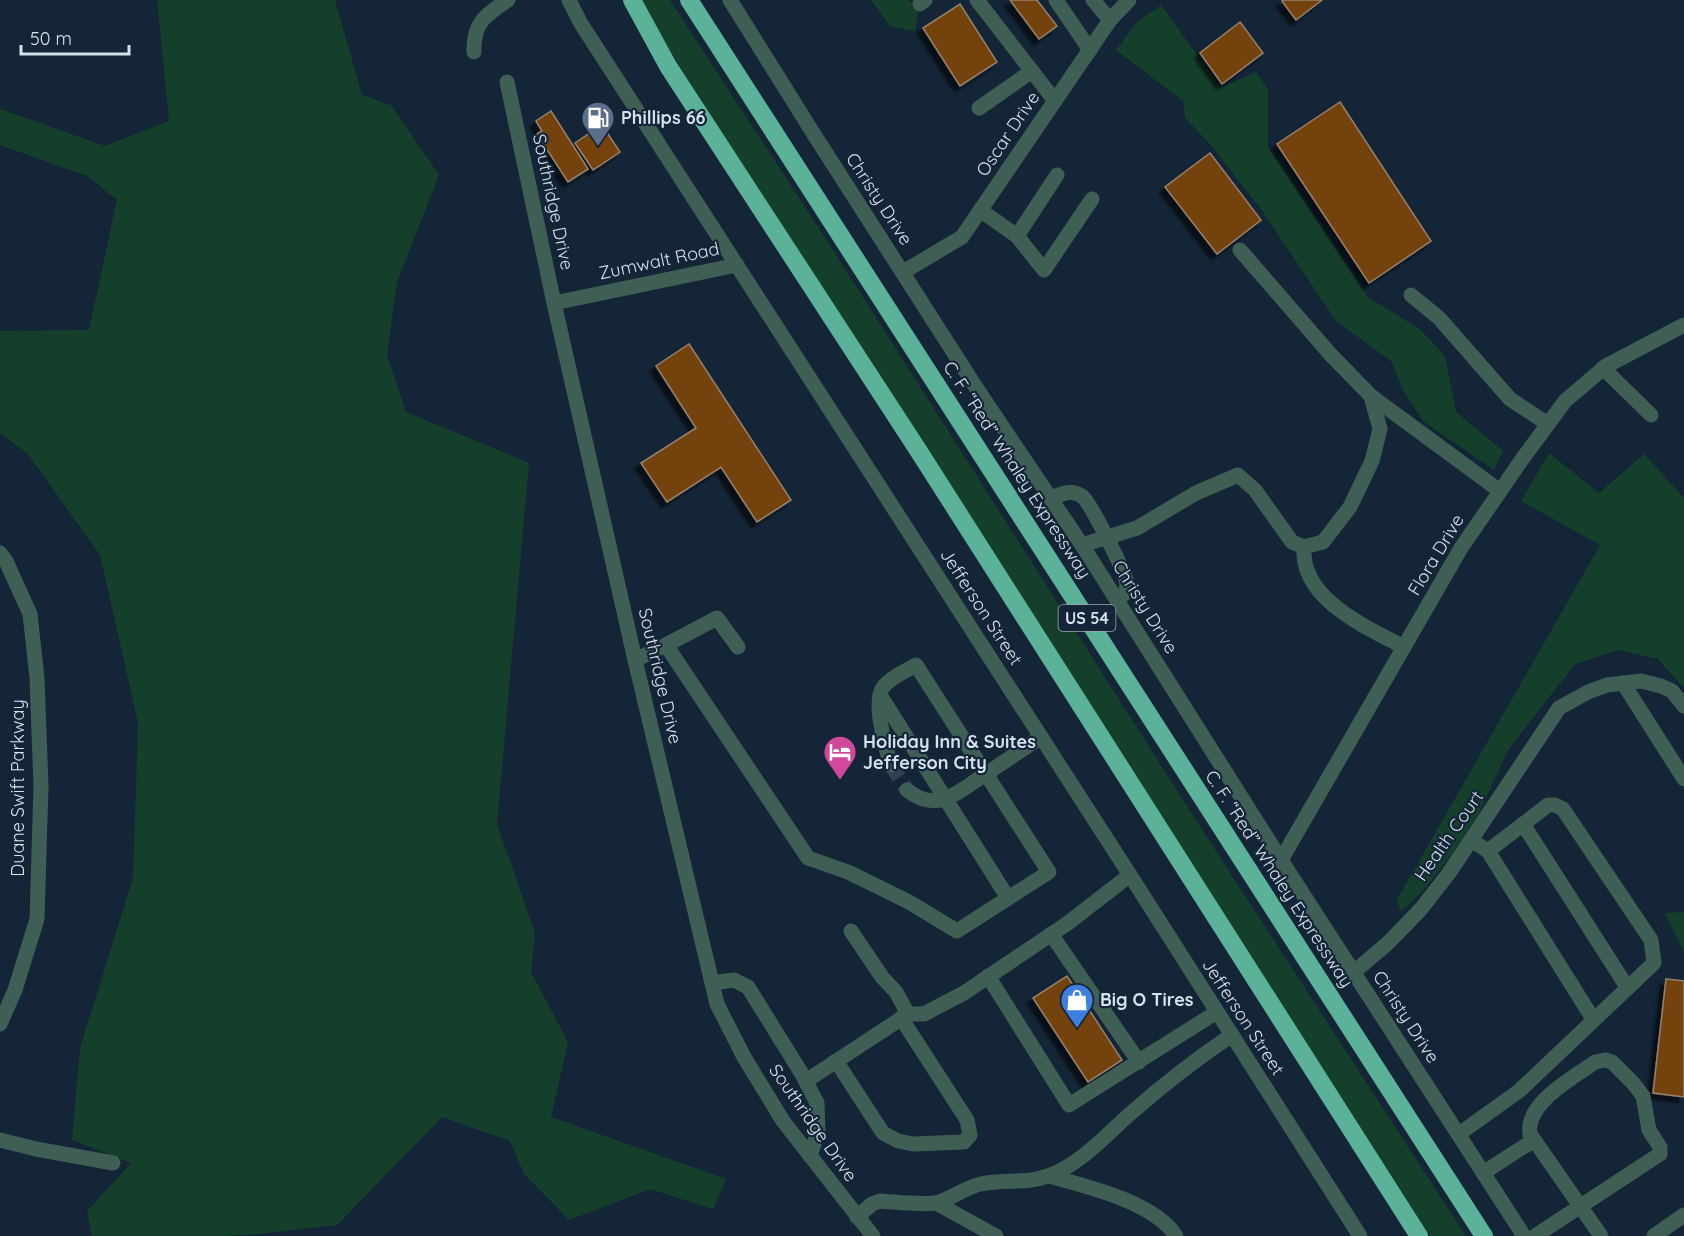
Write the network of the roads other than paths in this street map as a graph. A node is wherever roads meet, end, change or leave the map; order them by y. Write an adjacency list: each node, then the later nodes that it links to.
1 (508, 0): 12 (street)
2 (569, 0): 22 (street, Jefferson Street)
3 (632, 0): 86 (highway, US 54)
4 (689, 0): 87 (highway, C. F. “Red” Whaley Expressway / US 54)
5 (730, 0): 23 (street, Christy Drive)
6 (976, 0): 13 (street)
7 (1056, 0): 11 (street)
8 (1093, 0): 10 (street)
9 (1129, 0): 10 (street, Oscar Drive)
10 (1110, 20): 11 (street, Oscar Drive)
11 (1090, 50): 15 (street, Oscar Drive)
12 (474, 52)
13 (1032, 71): 15 (street); 16 (street)
14 (507, 82): 25 (street, Southridge Drive)
15 (1055, 100): 19 (street, Oscar Drive)
16 (979, 108)
17 (1057, 175): 20 (street)
18 (1092, 199): 20 (street)
19 (980, 210): 20 (street); 23 (street, Oscar Drive)
20 (1017, 236)
21 (1240, 250): 28 (street)
22 (737, 265): 25 (street, Zumwalt Road); 45 (street, Jefferson Street)
23 (903, 272): 32 (street, Christy Drive)
24 (1411, 295): 30 (street)
25 (554, 303): 41 (street, Southridge Drive)
26 (1684, 325): 27 (street, Flora Drive)
27 (1603, 368): 29 (street); 30 (street, Flora Drive)
28 (1371, 396): 31 (street); 35 (street)
29 (1651, 415)
30 (1548, 424): 31 (street, Flora Drive)
31 (1500, 491): 40 (street, Flora Drive)
32 (1051, 498): 33 (street); 34 (street, Christy Drive)
33 (1106, 538): 34 (street); 35 (street); 37 (street)
34 (1082, 545): 37 (street, Christy Drive)
35 (1304, 547): 40 (street)
36 (0, 553): 66 (street, Duane Swift Parkway)
37 (1117, 600): 54 (street, Christy Drive)
38 (666, 645): 39 (street); 41 (street); 56 (street)
39 (738, 647)
40 (1404, 647): 54 (street, Flora Drive)
41 (635, 660): 61 (street, Southridge Drive)
42 (1623, 683): 44 (street); 48 (street); 52 (street, Health Court)
43 (879, 694): 46 (street); 47 (street); 50 (street)
44 (1684, 706)
45 (1041, 737): 47 (street); 55 (street, Jefferson Street)
46 (891, 765)
47 (986, 774): 50 (street); 56 (street)
48 (1684, 779)
49 (907, 790): 50 (street)
50 (944, 800): 56 (street)
51 (1523, 824): 53 (street); 62 (street); 62 (street)
52 (1471, 840): 53 (street); 59 (street, Health Court)
53 (1488, 851): 65 (street)
54 (1281, 860): 59 (street, Christy Drive)
55 (1130, 875): 58 (street); 63 (street, Jefferson Street)
56 (1008, 898)
57 (851, 931): 64 (street)
58 (1052, 934): 60 (street); 69 (street)
59 (1354, 972): 71 (street, Christy Drive)
60 (988, 976): 64 (street); 69 (street)
61 (712, 983): 70 (street); 74 (street, Southridge Drive)
62 (1627, 987): 65 (street)
63 (1217, 1012): 67 (street, Jefferson Street); 69 (street)
64 (904, 1016): 68 (street); 68 (street)
65 (1593, 1019): 71 (street)
66 (0, 1024)
67 (1232, 1035): 77 (street); 85 (street, Jefferson Street)
68 (836, 1061): 70 (street)
69 (1139, 1062)
70 (806, 1081): 74 (street)
71 (1459, 1134): 76 (street, Christy Drive)
72 (0, 1140): 75 (street)
73 (1534, 1140): 76 (street); 79 (street); 79 (street)
74 (810, 1156): 81 (street, Southridge Drive)
75 (113, 1163)
76 (1483, 1173): 88 (street, Christy Drive)
77 (1049, 1176): 78 (street); 84 (street)
78 (936, 1203): 81 (street); 83 (street)
79 (1580, 1206): 89 (street); 90 (street)
80 (1684, 1215): 91 (street)
81 (857, 1217): 82 (street, Southridge Drive)
82 (873, 1236)
83 (996, 1236)
84 (1176, 1236)
85 (1360, 1236)
86 (1419, 1236)
87 (1484, 1236)
88 (1524, 1236)
89 (1535, 1236)
90 (1601, 1236)
91 (1654, 1236)

